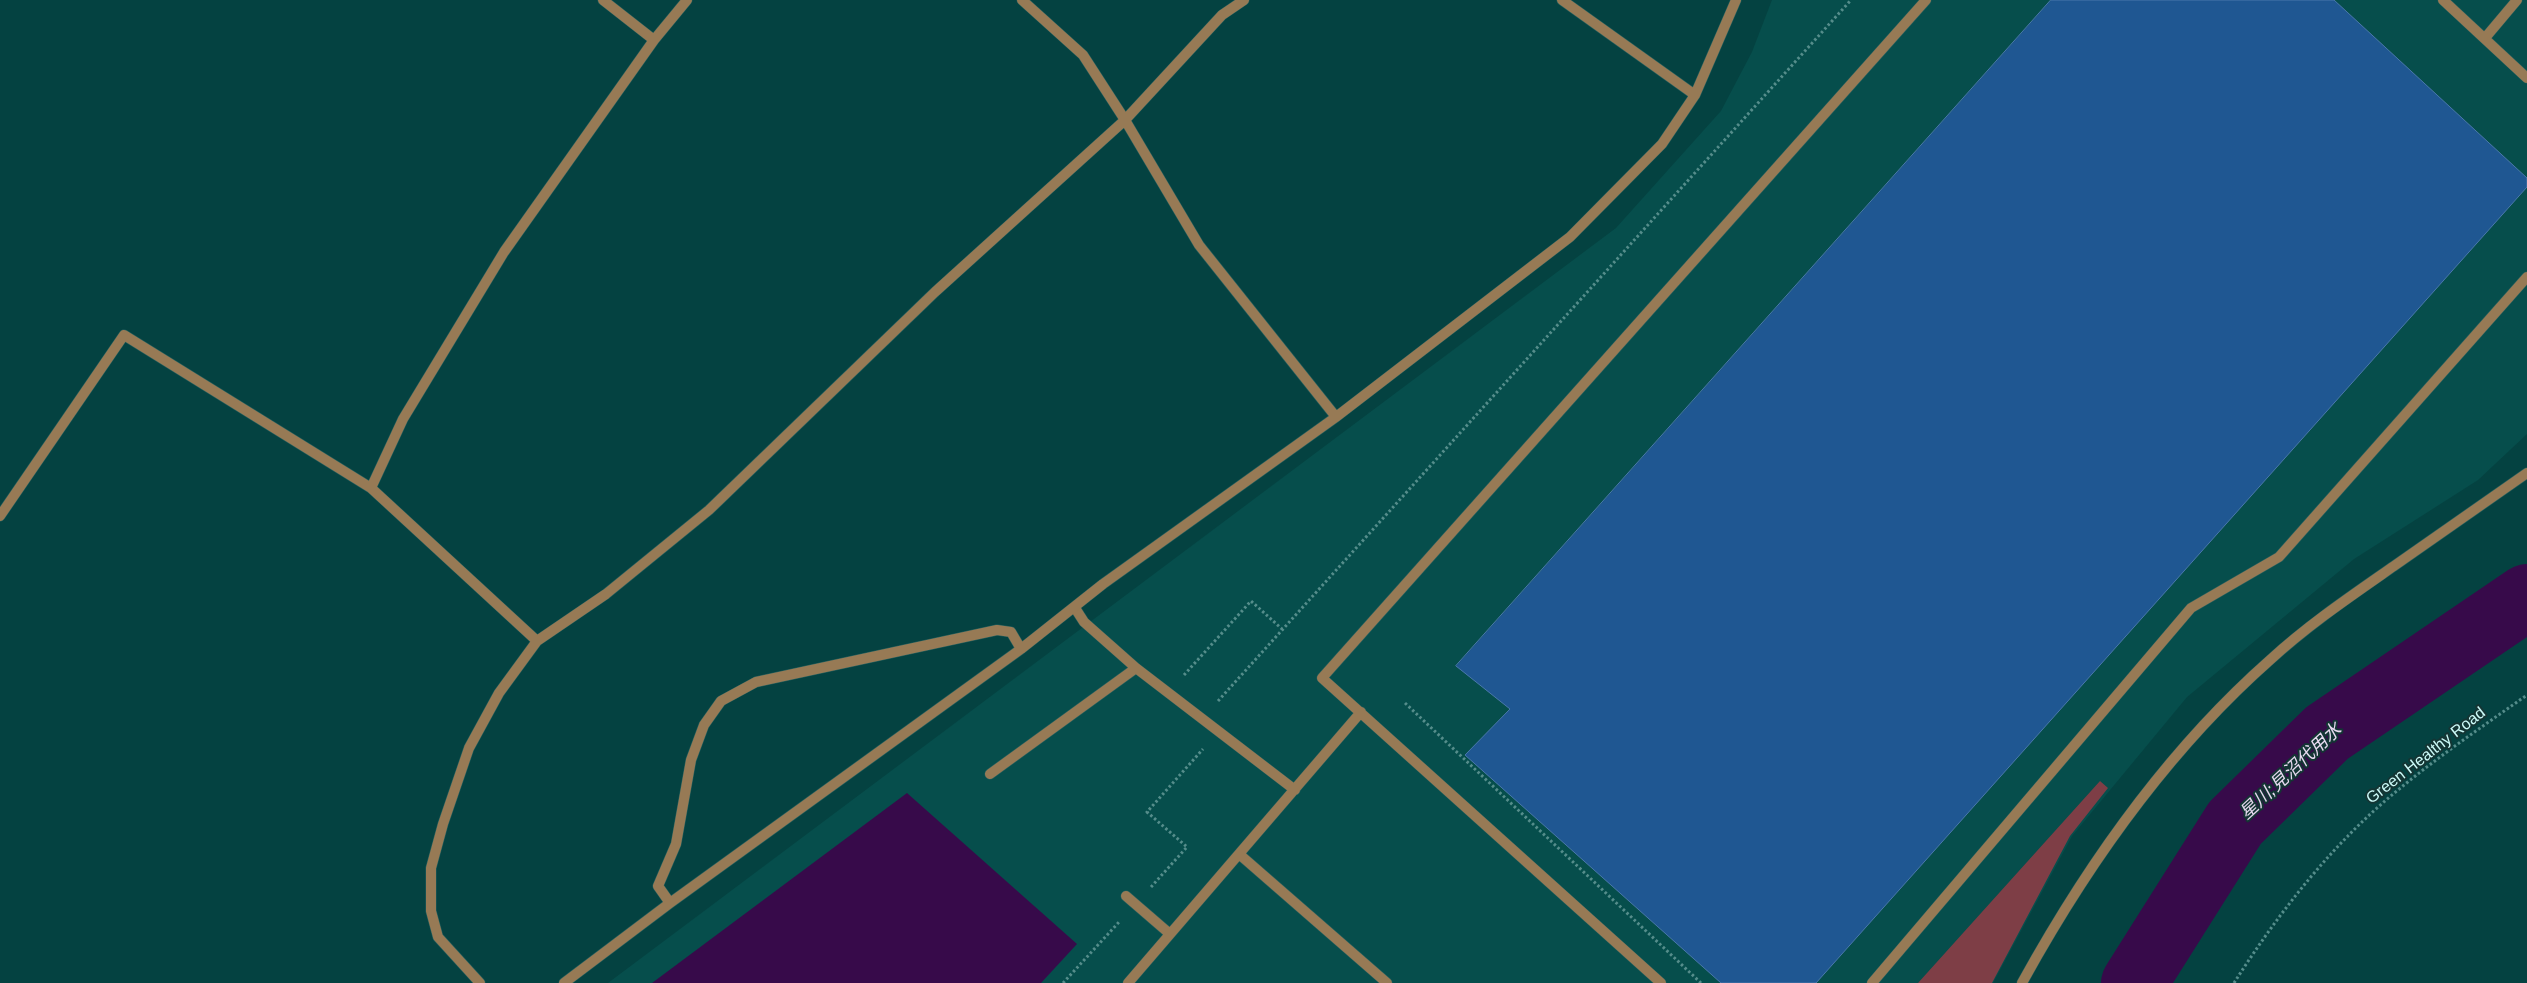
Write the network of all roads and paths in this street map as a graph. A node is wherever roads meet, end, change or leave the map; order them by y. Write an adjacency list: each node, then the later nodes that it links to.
1 (603, 0): 12 (street)
2 (687, 0): 12 (street)
3 (1022, 0): 15 (street)
4 (1244, 0): 15 (street)
5 (1562, 0): 14 (street)
6 (1736, 0): 14 (street)
7 (1851, 0): 22 (path)
8 (1926, 0): 29 (street)
9 (2443, 0): 11 (street)
10 (2517, 0): 11 (street)
11 (2485, 38): 13 (street)
12 (654, 40): 19 (street)
13 (2527, 78)
14 (1694, 95): 17 (street)
15 (1125, 120): 17 (street); 23 (street)
16 (2527, 277): 45 (street)
17 (1336, 417): 21 (street)
18 (2527, 472): 46 (street)
19 (371, 488): 20 (street); 23 (street)
20 (0, 516)
21 (1075, 608): 24 (street); 25 (street)
22 (1282, 629): 26 (path); 30 (path)
23 (537, 641): 38 (street)
24 (1021, 649): 35 (street); 35 (street)
25 (1136, 668): 30 (street); 31 (street)
26 (1183, 676)
27 (2527, 695): 47 (path, Green Healthy Road)
28 (1405, 703): 44 (path)
29 (1361, 712): 32 (street); 43 (street)
30 (1202, 718): 32 (street); 36 (path)
31 (990, 774)
32 (1295, 790): 33 (street)
33 (1239, 854): 37 (street); 42 (street)
34 (1126, 896): 36 (street)
35 (670, 903): 39 (street)
36 (1136, 904): 37 (street); 40 (path)
37 (1170, 934): 41 (street)
38 (480, 983)
39 (564, 983)
40 (1062, 983)
41 (1128, 983)
42 (1387, 983)
43 (1661, 983)
44 (1701, 983)
45 (1872, 983)
46 (2022, 983)
47 (2234, 983)

